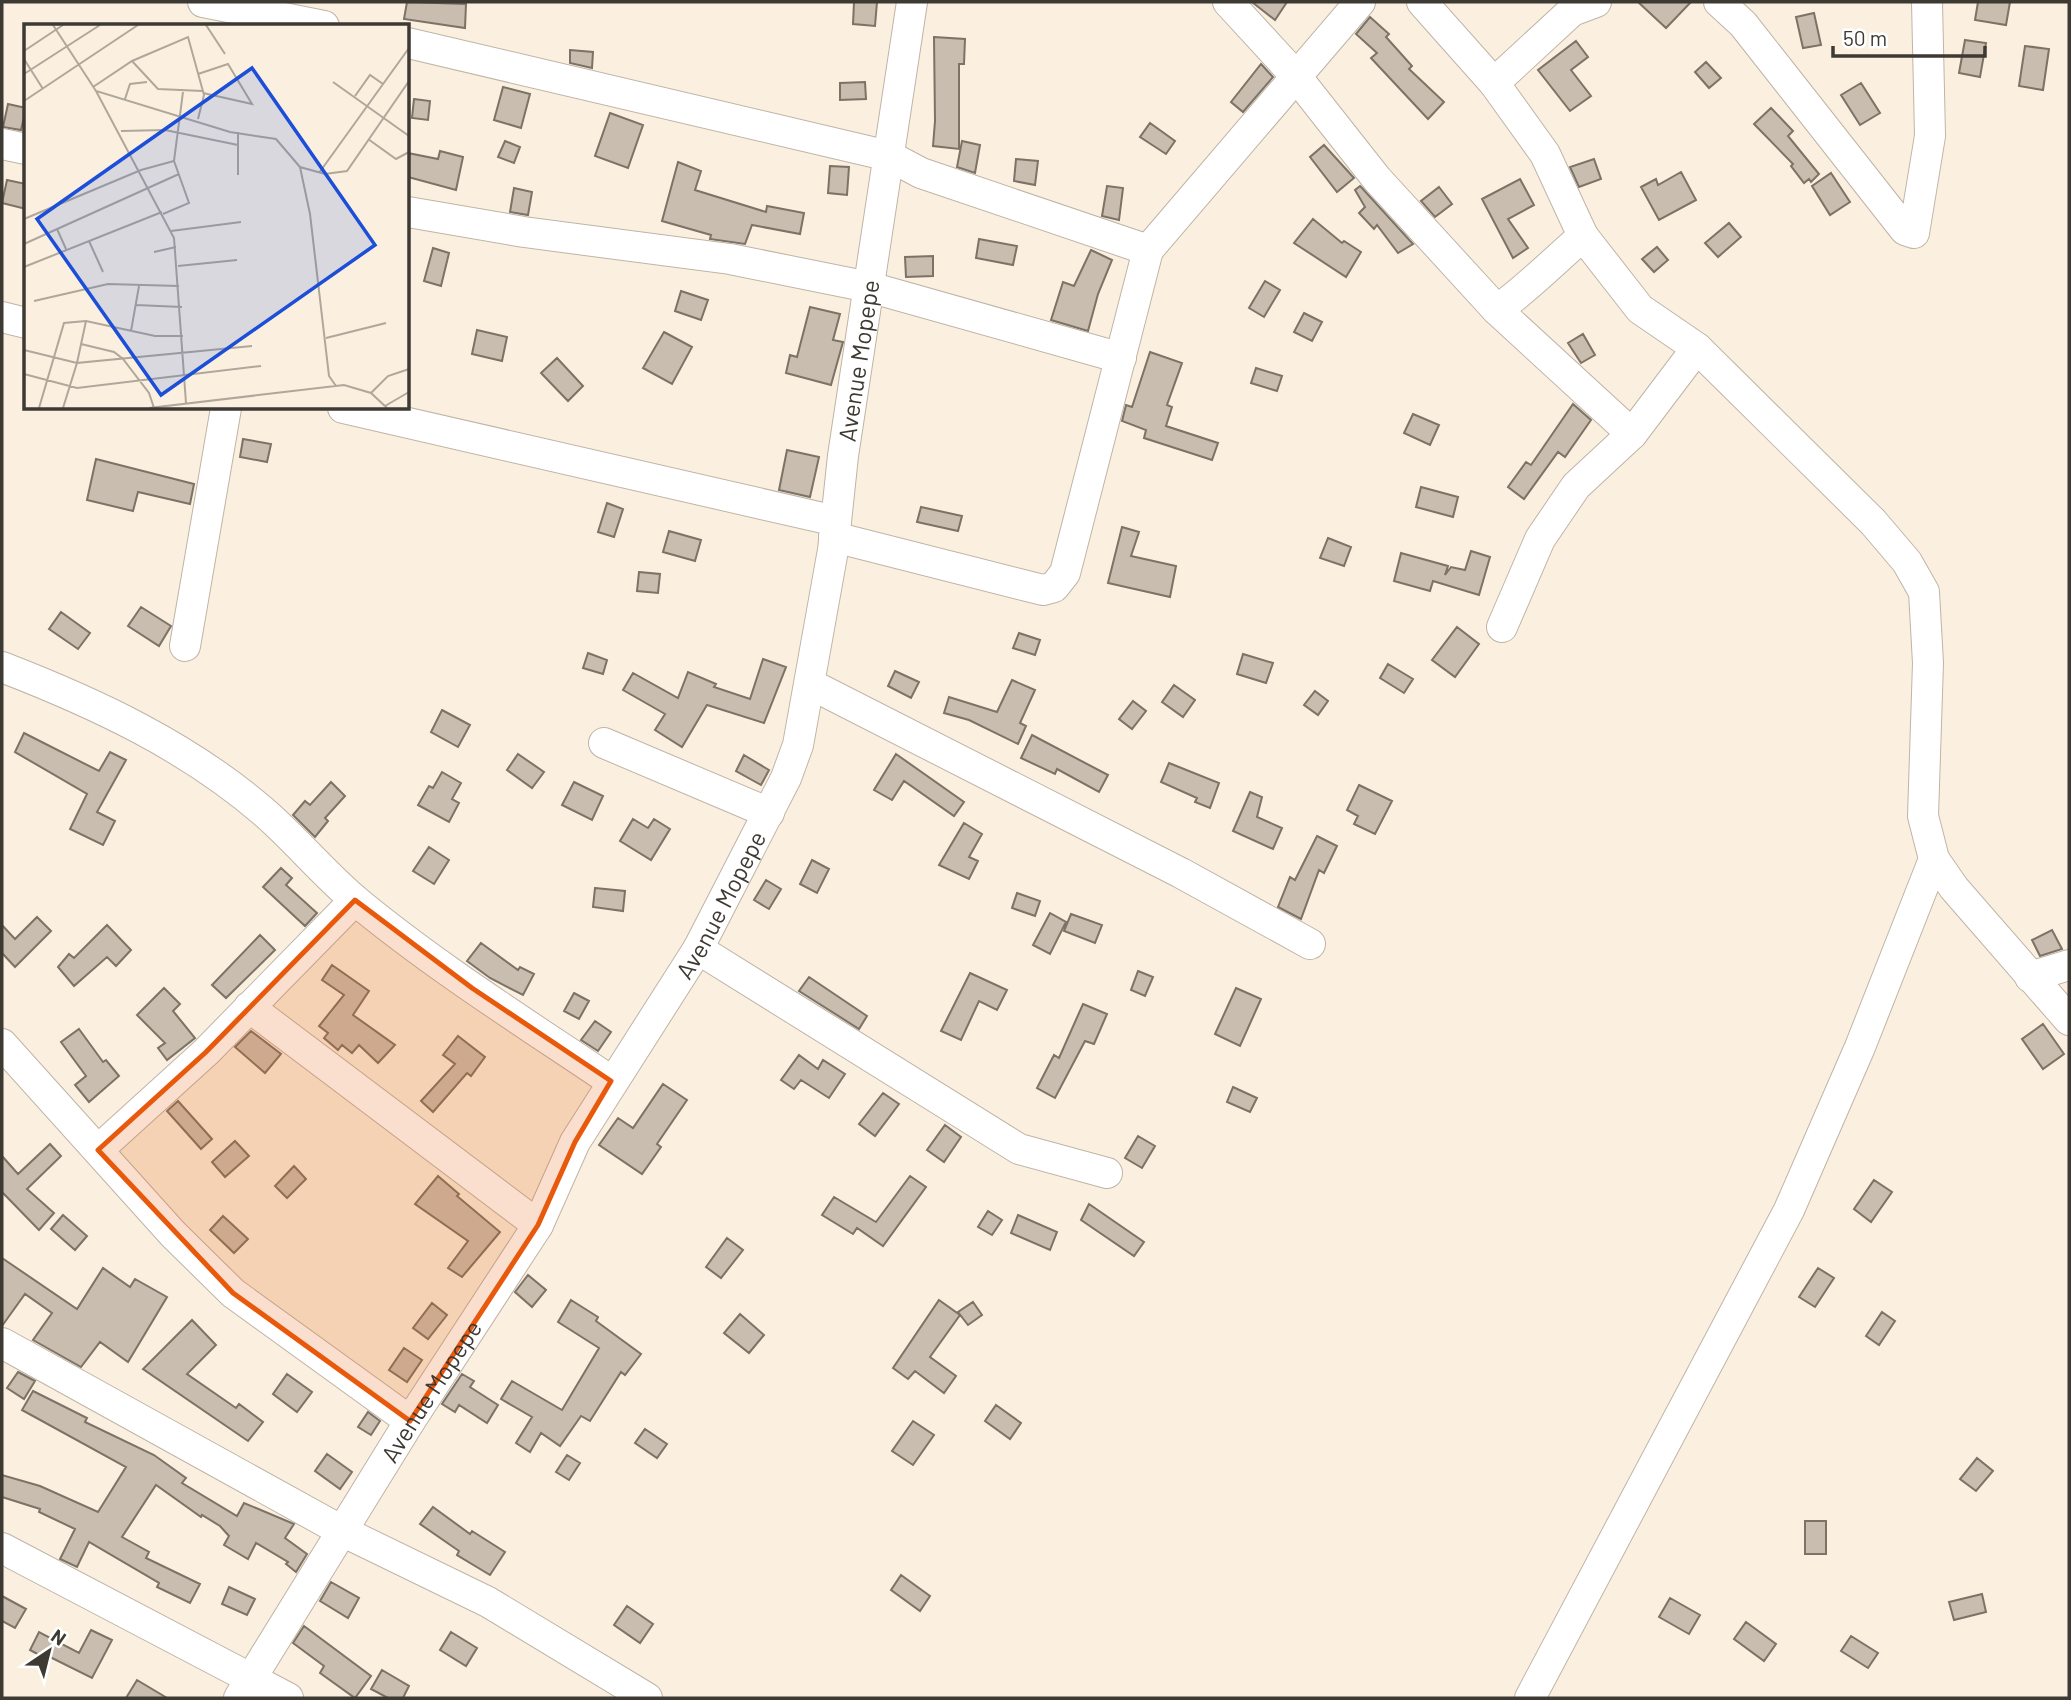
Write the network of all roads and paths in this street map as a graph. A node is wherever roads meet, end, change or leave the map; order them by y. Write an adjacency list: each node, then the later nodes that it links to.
1 (203, 2): 9 (street)
2 (912, 2): 15 (street, Avenue Mopepe)
3 (1228, 2): 11 (street)
4 (1360, 2): 11 (street)
5 (1422, 2): 12 (street)
6 (1596, 2): 12 (street)
7 (1719, 2): 8 (street)
8 (1927, 2)
9 (314, 24)
10 (410, 43): 15 (street)
11 (1295, 75): 18 (street); 20 (street)
12 (1494, 83): 17 (street)
13 (2, 144): 14 (street)
14 (24, 149)
15 (889, 156): 18 (street); 19 (street, Avenue Mopepe)
16 (410, 212): 19 (street)
17 (1583, 236): 20 (street); 23 (street)
18 (1148, 250): 24 (street)
19 (869, 287): 24 (street); 28 (street, Avenue Mopepe)
20 (1497, 310): 27 (street)
21 (2, 317): 22 (street)
22 (24, 322)
23 (1697, 348): 27 (street); 35 (street)
24 (1121, 358): 28 (street)
25 (226, 410): 30 (street)
26 (351, 410): 28 (street)
27 (1632, 434): 29 (street)
28 (835, 529): 32 (street, Avenue Mopepe)
29 (1502, 627)
30 (185, 646)
31 (2, 667): 36 (street)
32 (810, 684): 34 (street, Avenue Mopepe); 37 (street)
33 (604, 743): 34 (street)
34 (769, 813): 38 (street, Avenue Mopepe)
35 (1934, 859): 40 (street); 55 (street)
36 (355, 900): 41 (street); 44 (street)
37 (1310, 944)
38 (698, 949): 44 (street, Avenue Mopepe); 46 (street)
39 (2069, 965): 40 (street)
40 (2031, 977): 42 (street)
41 (248, 1007): 45 (street); 47 (street)
42 (2069, 1020)
43 (2, 1044): 45 (street)
44 (611, 1081): 47 (street, Avenue Mopepe)
45 (98, 1150): 49 (street)
46 (1107, 1173)
47 (538, 1224): 49 (street, Avenue Mopepe)
48 (2, 1343): 50 (street)
49 (410, 1421): 50 (street, Avenue Mopepe)
50 (342, 1531): 52 (street, Avenue Mopepe); 54 (street)
51 (2, 1548): 52 (street)
52 (246, 1688): 53 (street)
53 (288, 1698)
54 (647, 1698)
55 (1530, 1698)

